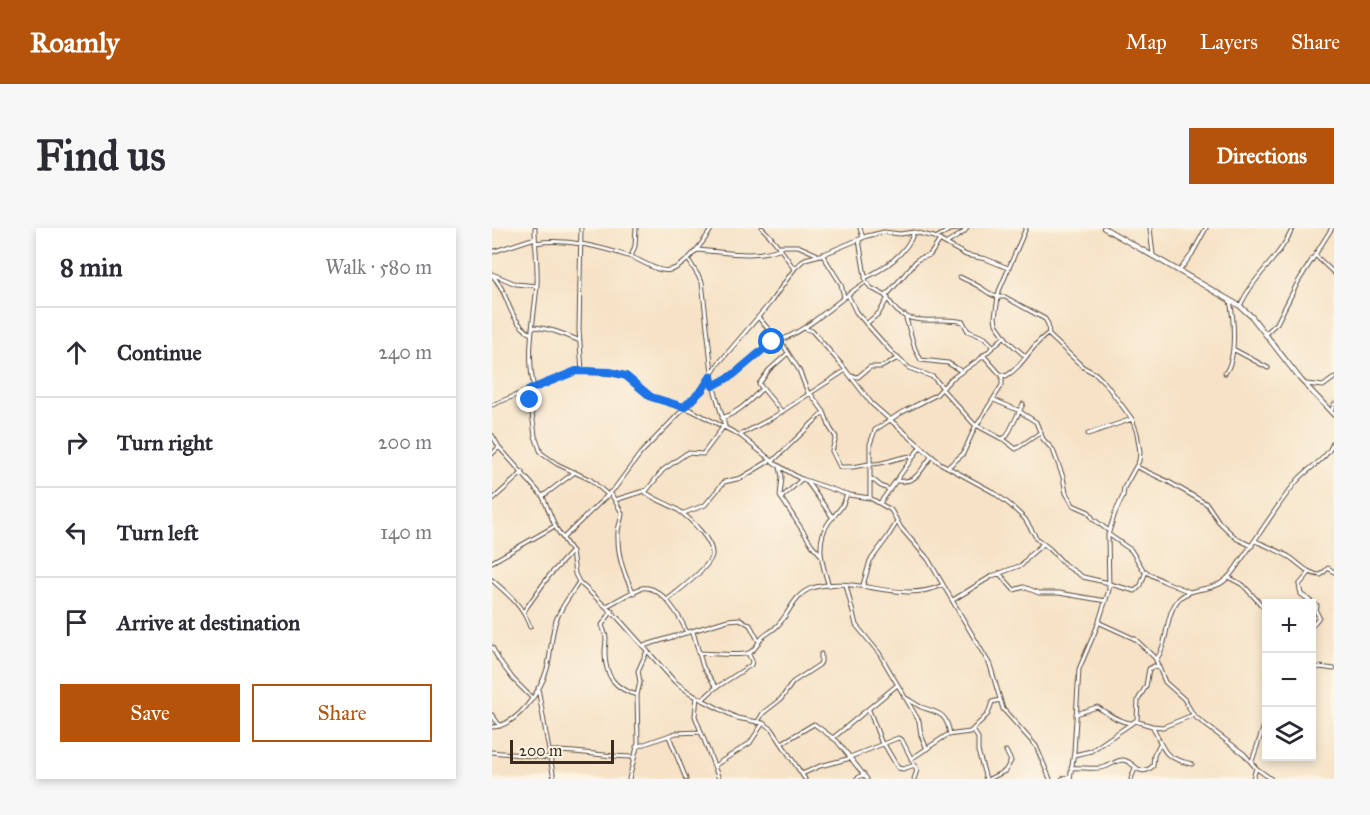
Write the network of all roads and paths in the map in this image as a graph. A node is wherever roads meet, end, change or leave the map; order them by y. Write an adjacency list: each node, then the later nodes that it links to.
1 (535, 228): 15 (street)
2 (581, 228): 21 (street)
3 (636, 228): 28 (street)
4 (712, 228): 23 (street)
5 (762, 228): 22 (street)
6 (860, 228): 17 (street)
7 (967, 228): 16 (street); 20 (street)
8 (1026, 228): 30 (street)
9 (1104, 228): 26 (street)
10 (1150, 228): 26 (street)
11 (1206, 228): 32 (street)
12 (1293, 228): 43 (street)
13 (1332, 228): 27 (street)
14 (914, 232): 16 (street); 17 (street); 36 (street)
15 (535, 238): 19 (street); 24 (street)
16 (936, 238): 18 (street)
17 (861, 239): 25 (street); 36 (street)
18 (940, 240): 20 (street); 40 (street)
19 (535, 243): 21 (street); 38 (street)
20 (946, 243): 30 (street)
21 (581, 245): 28 (street); 54 (street)
22 (781, 247): 23 (street); 25 (street); 31 (street)
23 (697, 250): 29 (street)
24 (492, 252)
25 (820, 255): 31 (street); 39 (street)
26 (1153, 255): 32 (street)
27 (1315, 255): 33 (street); 51 (street)
28 (631, 257): 29 (street)
29 (687, 259): 67 (street)
30 (1008, 268): 41 (street)
31 (794, 269): 45 (street)
32 (1180, 270): 42 (street)
33 (1334, 273)
34 (492, 275): 38 (street); 50 (street)
35 (960, 277): 41 (street)
36 (865, 278): 37 (street)
37 (866, 282): 39 (street); 40 (street)
38 (537, 286): 47 (street)
39 (846, 296): 46 (street); 48 (street)
40 (886, 297): 44 (street); 46 (street)
41 (998, 298): 49 (street); 52 (street)
42 (1230, 299): 43 (street); 56 (street)
43 (1240, 306): 51 (street)
44 (905, 315): 55 (street); 64 (street)
45 (758, 317): 53 (street); 67 (street)
46 (866, 324): 60 (street)
47 (532, 327): 50 (street); 54 (street)
48 (804, 328): 53 (street); 62 (street)
49 (1048, 333): 59 (street); 87 (street)
50 (531, 334): 72 (street)
51 (1265, 334): 70 (street)
52 (1005, 336): 55 (street); 59 (street)
53 (778, 340): 57 (street); 71 (street)
54 (580, 341): 63 (street)
55 (992, 345): 58 (street)
56 (1232, 348): 61 (street); 65 (street)
57 (787, 354): 73 (street); 76 (street)
58 (983, 356): 64 (street); 66 (street)
59 (1025, 357): 66 (street)
60 (897, 358): 68 (street); 74 (street)
61 (1268, 368)
62 (846, 370): 68 (street); 76 (street)
63 (582, 371): 72 (street); 81 (street)
64 (961, 371): 74 (street)
65 (1225, 373)
66 (1001, 374): 77 (street)
67 (712, 375): 71 (street); 81 (street)
68 (850, 376): 88 (street)
69 (1334, 378): 70 (street)
70 (1305, 384): 85 (street)
71 (713, 386): 86 (street)
72 (534, 388): 75 (street)
73 (762, 389): 83 (street); 86 (street)
74 (942, 389): 88 (street); 89 (street)
75 (529, 390): 80 (street); 108 (street)
76 (810, 394): 83 (street); 84 (street)
77 (993, 399): 82 (street); 89 (street)
78 (1023, 404): 82 (street)
79 (1334, 404): 85 (street)
80 (492, 405)
81 (684, 407): 90 (street); 114 (street)
82 (1019, 411): 91 (street); 95 (street)
83 (782, 412): 93 (street)
84 (824, 412): 102 (street); 103 (street)
85 (1332, 414)
86 (722, 418): 90 (street)
87 (1132, 418): 94 (street); 106 (street)
88 (890, 420): 97 (street); 103 (street)
89 (976, 425): 95 (street); 105 (street)
90 (725, 426): 93 (street); 113 (street)
91 (1041, 432): 95 (street); 126 (street)
92 (492, 435): 98 (street)
93 (740, 435): 102 (street)
94 (1088, 435)
95 (1002, 439)
96 (1334, 441): 129 (street)
97 (921, 446): 100 (street); 101 (street)
98 (499, 447): 99 (street); 107 (street)
99 (492, 454)
100 (914, 456): 103 (street); 111 (street)
101 (932, 456): 105 (street); 111 (street)
102 (772, 461): 104 (street); 122 (street)
103 (869, 464): 109 (street)
104 (780, 466): 110 (street); 117 (street)
105 (948, 467): 128 (street)
106 (1137, 467): 126 (street); 129 (street)
107 (523, 472): 116 (street); 119 (street)
108 (575, 472): 114 (street); 116 (street)
109 (871, 478): 112 (street); 118 (street)
110 (804, 480): 115 (street); 117 (street); 123 (street)
111 (897, 481): 112 (street)
112 (890, 490): 121 (street)
113 (645, 492): 120 (street); 122 (street)
114 (609, 493): 120 (street); 127 (street)
115 (847, 494): 118 (street); 123 (street)
116 (543, 496): 125 (street)
117 (781, 498): 131 (street)
118 (870, 498): 121 (street)
119 (492, 500)
120 (615, 500): 146 (street)
121 (880, 503): 124 (street)
122 (683, 514): 148 (street)
123 (833, 518): 131 (street)
124 (897, 522): 142 (street); 143 (street)
125 (555, 526): 127 (street); 132 (street)
126 (1108, 532): 133 (street); 140 (street)
127 (563, 538): 130 (street)
128 (1043, 544): 136 (street); 140 (street)
129 (1254, 544): 134 (street); 137 (street)
130 (572, 551): 139 (street); 153 (street)
131 (820, 554): 144 (street)
132 (492, 562)
133 (1146, 571): 140 (street); 145 (street)
134 (1310, 572): 135 (street); 147 (street)
135 (1334, 572)
136 (999, 573): 149 (street); 150 (street)
137 (1228, 577): 145 (street); 152 (street)
138 (492, 580): 153 (street)
139 (579, 582): 151 (street); 172 (street)
140 (1109, 584): 150 (street)
141 (846, 585): 142 (street); 144 (street); 170 (street)
142 (862, 585): 143 (street)
143 (943, 585): 149 (street)
144 (829, 586): 159 (street)
145 (1190, 592): 166 (street)
146 (633, 593): 148 (street); 151 (street)
147 (1308, 599)
148 (667, 600): 158 (street)
149 (953, 600): 178 (street)
150 (1106, 602): 155 (street)
151 (607, 606): 154 (street)
152 (1262, 606)
153 (524, 611): 156 (street)
154 (612, 611): 161 (street); 173 (street)
155 (1099, 622): 166 (street); 180 (street)
156 (530, 627)
157 (693, 632): 158 (street); 159 (street); 163 (street)
158 (687, 633): 161 (street)
159 (759, 642): 164 (street)
160 (492, 646): 176 (street)
161 (643, 646): 162 (street)
162 (648, 651): 173 (street); 175 (street)
163 (698, 653): 164 (street); 171 (street)
164 (748, 653): 171 (street)
165 (821, 654): 184 (street)
166 (1156, 660): 167 (street)
167 (1159, 667): 182 (street); 183 (street)
168 (1316, 669): 169 (street)
169 (1334, 669)
170 (896, 686): 174 (street); 179 (street)
171 (716, 687): 177 (street)
172 (538, 688): 176 (street); 201 (street)
173 (637, 695): 199 (street)
174 (902, 695): 193 (street); 200 (street)
175 (697, 697): 177 (street); 192 (street)
176 (532, 698): 187 (street)
177 (703, 699): 184 (street)
178 (1000, 700): 190 (street); 228 (street)
179 (868, 709): 195 (street); 197 (street)
180 (1076, 714): 186 (street); 204 (street)
181 (492, 715): 187 (street)
182 (1193, 715): 188 (street); 209 (street)
183 (1137, 721): 186 (street); 188 (street)
184 (757, 723): 185 (street)
185 (763, 723): 196 (street); 212 (street)
186 (1130, 723): 204 (street)
187 (500, 726): 189 (street)
188 (1153, 726): 198 (street)
189 (492, 728)
190 (973, 730): 193 (street); 227 (street)
191 (1262, 731): 209 (street)
192 (701, 732): 194 (street); 212 (street)
193 (950, 735): 200 (street)
194 (669, 736): 199 (street); 221 (street)
195 (833, 738): 196 (street); 207 (street)
196 (782, 743): 216 (street)
197 (883, 744): 207 (street); 208 (street); 211 (street)
198 (1160, 744): 210 (street); 214 (street)
199 (636, 747): 205 (street)
200 (927, 749): 208 (street)
201 (549, 751): 205 (street); 206 (street)
202 (1006, 751): 227 (street)
203 (492, 752): 206 (street)
204 (1074, 755): 213 (street)
205 (633, 757): 220 (street)
206 (550, 758): 219 (street)
207 (850, 758): 216 (street); 217 (street)
208 (911, 759): 211 (street)
209 (1251, 762): 215 (street)
210 (1192, 764)
211 (915, 765): 226 (street)
212 (714, 766): 222 (street)
213 (1071, 768): 214 (street); 218 (street)
214 (1135, 768): 230 (street)
215 (1256, 768): 231 (street); 232 (street)
216 (802, 774): 223 (street)
217 (864, 774): 224 (street); 225 (street)
218 (1070, 778): 229 (street)
219 (554, 779)
220 (629, 779)
221 (686, 779)
222 (719, 779)
223 (805, 779)
224 (856, 779)
225 (867, 779)
226 (914, 779)
227 (988, 779)
228 (1050, 779)
229 (1062, 779)
230 (1131, 779)
231 (1253, 779)
232 (1271, 779)

